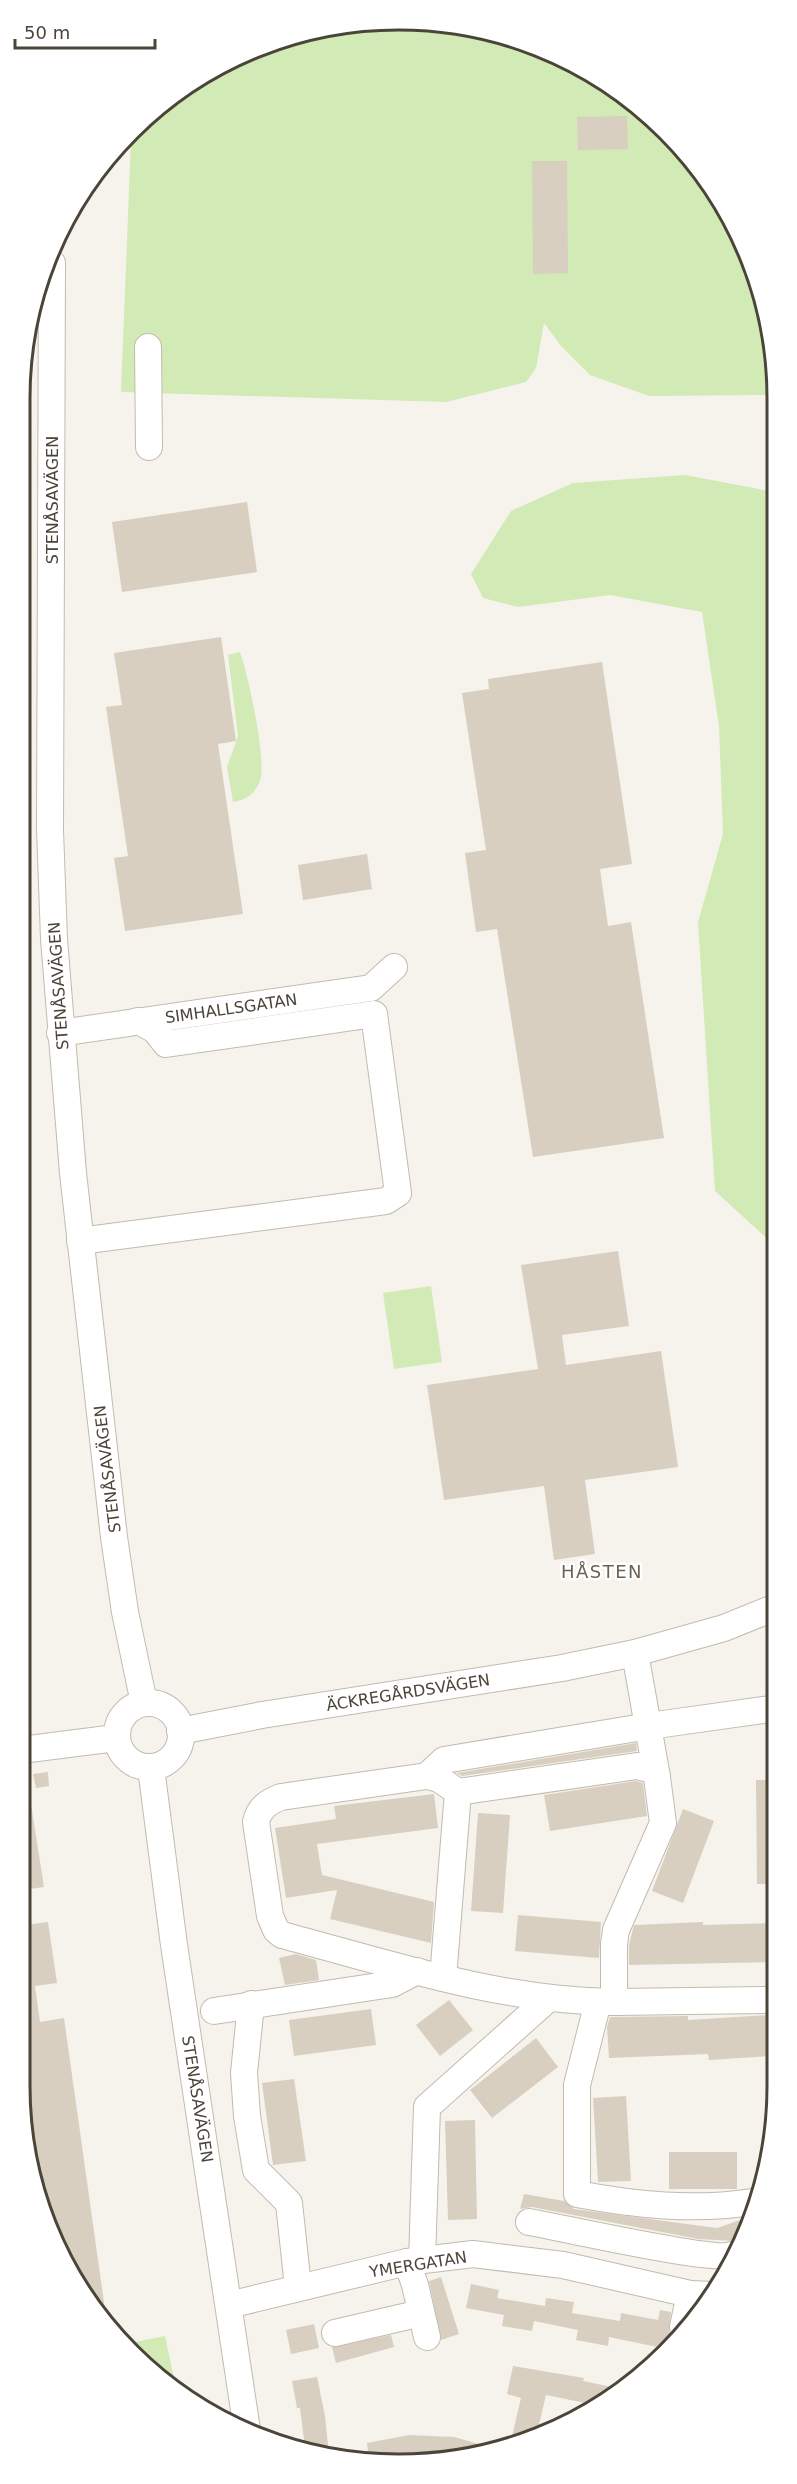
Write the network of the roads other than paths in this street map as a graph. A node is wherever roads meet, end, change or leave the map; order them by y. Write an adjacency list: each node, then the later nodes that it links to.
1 (52, 274): 6 (street, STENÅSAVÄGEN)
2 (148, 347): 3 (street)
3 (149, 447)
4 (394, 966): 5 (street, SIMHALLSGATAN)
5 (138, 1021): 6 (street, SIMHALLSGATAN); 7 (street)
6 (60, 1033): 7 (street, STENÅSAVÄGEN)
7 (80, 1241): 10 (street, STENÅSAVÄGEN)
8 (767, 1611): 9 (street, ÄCKREGÅRDSVÄGEN)
9 (635, 1653): 12 (street); 13 (street, ÄCKREGÅRDSVÄGEN)
10 (144, 1703): 13 (street); 14 (street)
11 (767, 1709): 12 (street)
12 (649, 1725): 17 (street); 18 (street)
13 (180, 1731): 16 (street)
14 (116, 1738): 15 (street); 16 (street)
15 (30, 1749)
16 (151, 1767): 35 (street, STENÅSAVÄGEN)
17 (427, 1776): 19 (street); 20 (street)
18 (657, 1777): 19 (street); 24 (street)
19 (458, 1792): 21 (street)
20 (417, 1971): 21 (street); 25 (street)
21 (442, 1978): 22 (street)
22 (549, 1998): 24 (street); 31 (street)
23 (767, 2000): 24 (street)
24 (606, 2002): 27 (street)
25 (251, 2004): 26 (street); 33 (street)
26 (214, 2012)
27 (747, 2202)
28 (529, 2222): 29 (street)
29 (572, 2230): 30 (street); 32 (street)
30 (725, 2257)
31 (415, 2261): 32 (street, YMERGATAN); 33 (street, YMERGATAN); 36 (street)
32 (563, 2265): 34 (street, YMERGATAN)
33 (298, 2287): 35 (street, YMERGATAN)
34 (702, 2294)
35 (229, 2305): 37 (street, STENÅSAVÄGEN)
36 (335, 2333)
37 (247, 2421)

